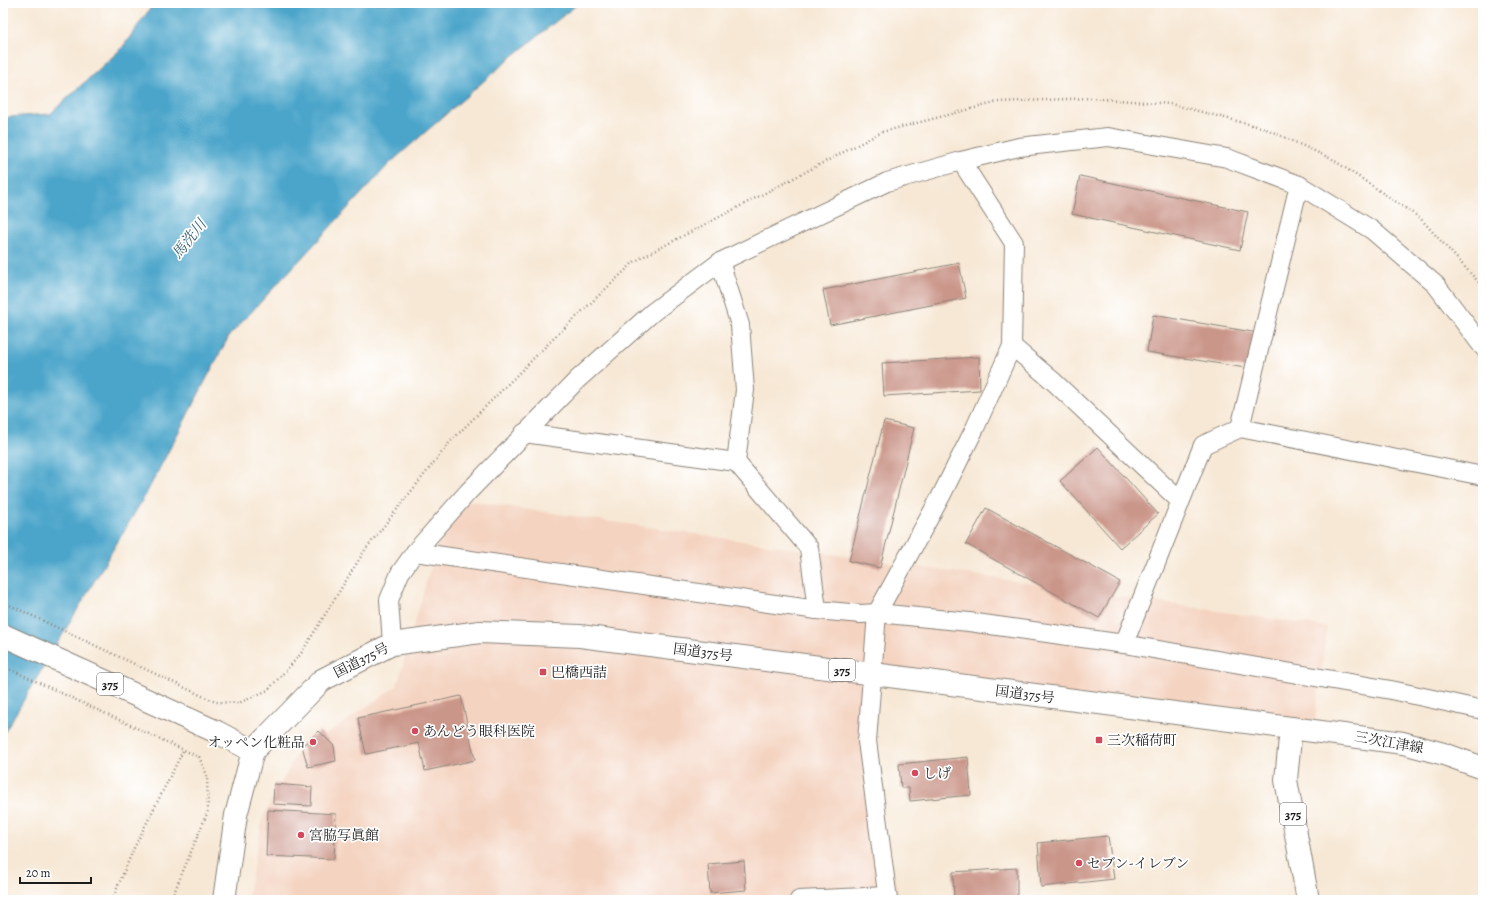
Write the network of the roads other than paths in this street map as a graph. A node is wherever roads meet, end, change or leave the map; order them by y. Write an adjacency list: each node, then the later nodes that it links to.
1 (962, 161): 2 (street); 3 (street); 4 (street)
2 (1299, 185): 5 (street); 6 (street)
3 (720, 262): 7 (street); 8 (street)
4 (1012, 346): 10 (street); 13 (street)
5 (1483, 347)
6 (1240, 428): 9 (street); 10 (street)
7 (524, 434): 8 (street); 11 (street)
8 (736, 462): 12 (street)
9 (1483, 476)
10 (1180, 501): 16 (street)
11 (415, 552): 12 (street); 15 (street)
12 (817, 610): 13 (street)
13 (877, 613): 16 (street); 17 (street)
14 (3, 635): 20 (main road, 375)
15 (392, 644): 17 (main road, 国道375号 / 375); 20 (main road, 国道375号 / 375)
16 (1124, 644): 18 (street)
17 (872, 674): 19 (main road, 国道375号 / 375); 22 (street)
18 (1483, 710)
19 (1292, 728): 21 (main road, 三次江津線); 25 (main road, 375)
20 (253, 751): 23 (main road)
21 (1483, 768)
22 (887, 898): 24 (street)
23 (224, 900)
24 (799, 900)
25 (1308, 900)

